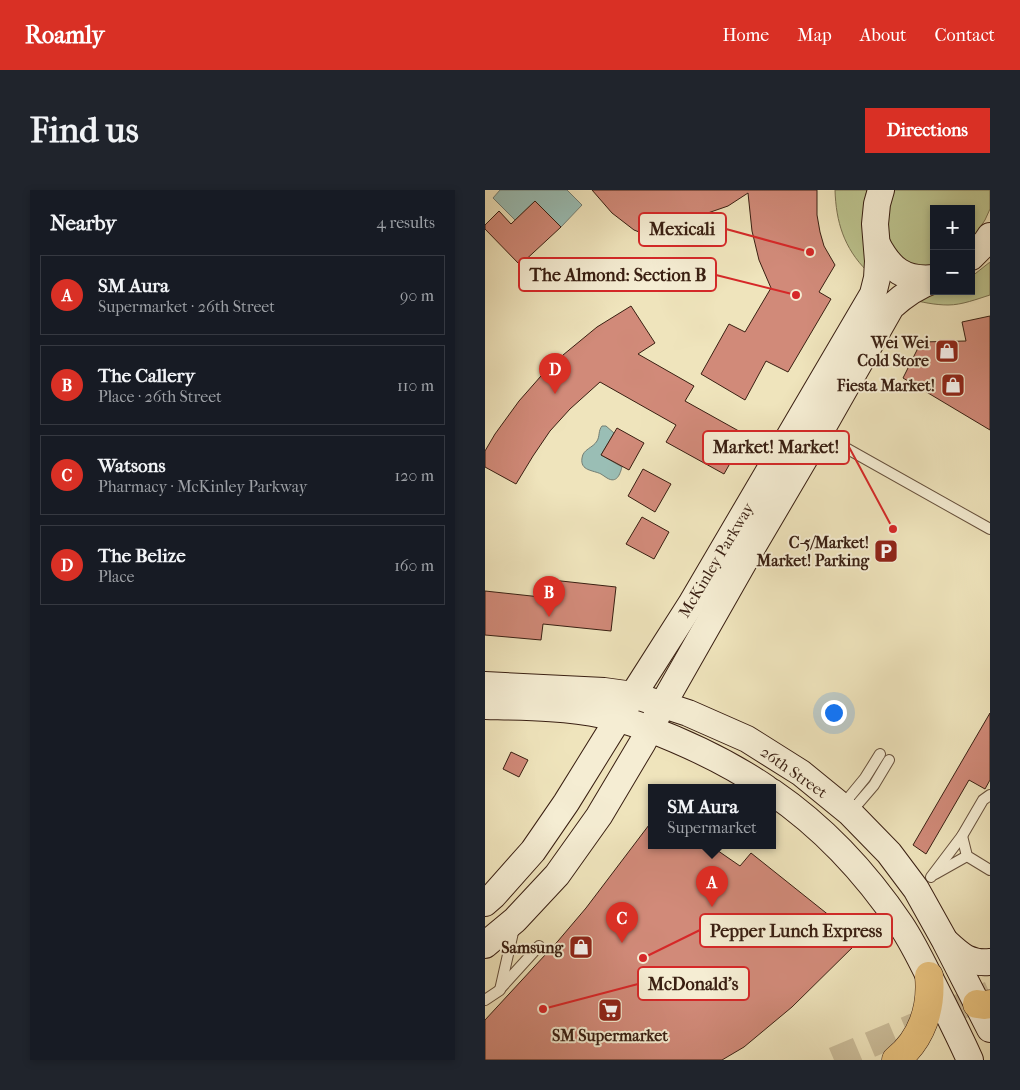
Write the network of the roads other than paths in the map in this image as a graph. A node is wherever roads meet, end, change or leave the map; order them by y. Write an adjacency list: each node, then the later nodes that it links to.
1 (881, 190): 3 (main road, McKinley Parkway)
2 (990, 236): 4 (main road)
3 (877, 244): 5 (main road); 7 (main road, McKinley Parkway)
4 (975, 253)
5 (930, 279)
6 (930, 281): 7 (main road, McKinley Parkway)
7 (808, 428): 8 (lane); 10 (main road, McKinley Parkway); 11 (main road, McKinley Parkway)
8 (990, 529)
9 (485, 685): 10 (main road, 26th Street)
10 (633, 695): 11 (main road, 26th Street); 13 (main road, McKinley Parkway)
11 (663, 704): 14 (main road, McKinley Parkway); 19 (main road, 26th Street)
12 (485, 706): 13 (main road, 26th Street)
13 (619, 718): 14 (main road, 26th Street); 24 (main road, McKinley Parkway)
14 (650, 729): 16 (main road, 26th Street); 25 (main road, McKinley Parkway)
15 (884, 757): 19 (lane)
16 (761, 784)
17 (776, 795): 30 (main road, 26th Street)
18 (990, 795): 20 (lane)
19 (846, 810): 23 (main road, 26th Street)
20 (961, 836): 21 (lane); 23 (lane)
21 (967, 856): 22 (lane); 23 (lane)
22 (990, 870)
23 (923, 883): 26 (main road, 26th Street)
24 (485, 903)
25 (515, 920): 27 (main road, McKinley Parkway); 31 (lane)
26 (945, 941): 29 (main road); 33 (main road, 26th Street)
27 (485, 945)
28 (539, 946): 31 (lane)
29 (990, 962)
30 (929, 976): 34 (main road); 35 (main road, 26th Street)
31 (499, 990): 32 (lane)
32 (485, 1000)
33 (986, 1015)
34 (896, 1060)
35 (970, 1060)

